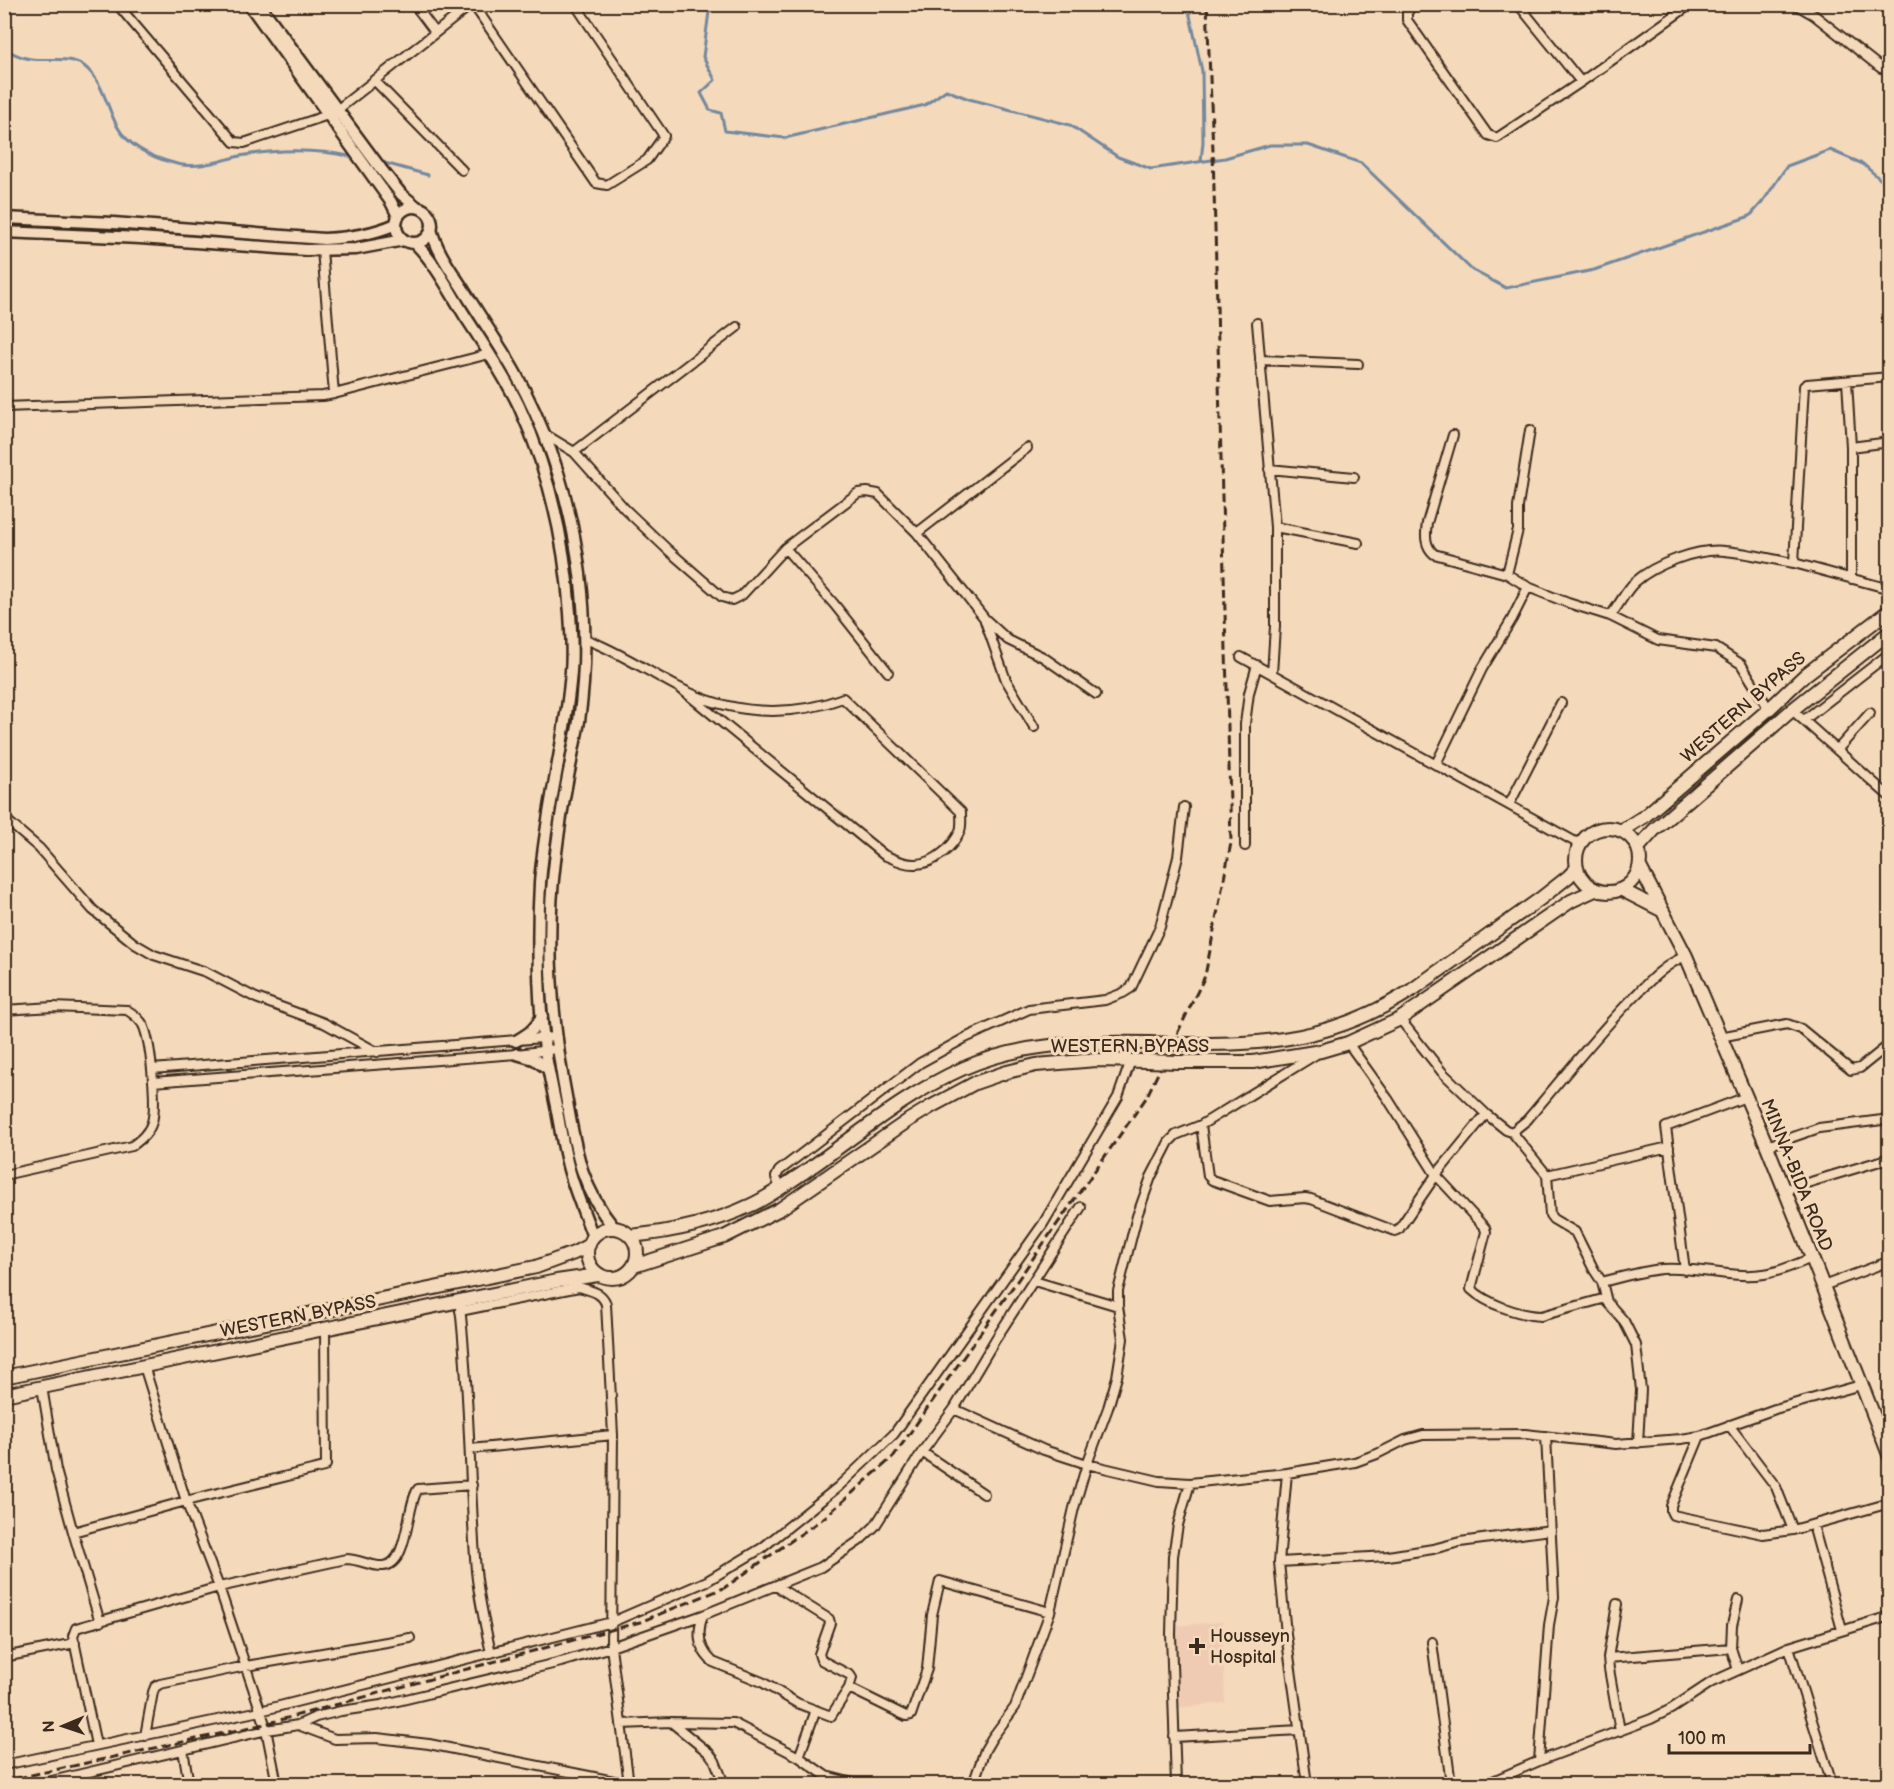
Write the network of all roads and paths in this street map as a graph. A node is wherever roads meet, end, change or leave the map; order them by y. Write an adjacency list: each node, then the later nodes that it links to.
1 (117, 4): 17 (street)
2 (249, 4): 17 (main road)
3 (259, 4): 17 (main road)
4 (414, 4): 13 (street)
5 (472, 4): 6 (street); 13 (street)
6 (575, 4)
7 (1413, 4): 16 (street)
8 (1518, 4): 16 (street)
9 (1672, 4): 12 (street)
10 (1691, 4): 12 (street)
11 (1795, 4): 14 (street)
12 (1679, 13): 16 (street)
13 (435, 32): 15 (street)
14 (1890, 70)
15 (374, 80): 17 (street); 18 (street)
16 (1581, 82)
17 (333, 113): 19 (main road); 21 (main road)
18 (462, 170)
19 (417, 207): 21 (main road); 22 (main road)
20 (4, 218): 21 (main road)
21 (397, 220): 24 (main road)
22 (431, 229): 25 (main road); 37 (main road)
23 (4, 232): 26 (main road)
24 (404, 240): 25 (main road); 26 (main road)
25 (415, 243): 29 (main road)
26 (322, 250): 34 (street)
27 (1257, 323): 30 (street)
28 (737, 327): 42 (street)
29 (489, 354): 34 (street); 89 (main road)
30 (1260, 360): 31 (street); 43 (street)
31 (1358, 364)
32 (1890, 377): 33 (street)
33 (1847, 381): 40 (street); 49 (street)
34 (333, 394): 35 (street)
35 (4, 407)
36 (1530, 430): 50 (street)
37 (546, 435): 42 (street); 58 (main road)
38 (1453, 435): 50 (street)
39 (1890, 442): 40 (street)
40 (1851, 447): 51 (street)
41 (1027, 448): 46 (street)
42 (574, 452): 48 (street)
43 (1269, 469): 44 (street); 45 (street)
44 (1354, 477)
45 (1275, 527): 47 (street); 63 (street)
46 (917, 533): 48 (street); 56 (street)
47 (1358, 543)
48 (785, 548): 62 (street)
49 (1794, 563): 51 (street); 55 (street)
50 (1506, 574): 52 (street)
51 (1851, 579): 53 (street)
52 (1528, 587): 55 (street); 73 (street)
53 (1890, 589)
54 (1890, 610): 67 (main road, WESTERN BYPASS)
55 (1611, 616): 67 (street)
56 (985, 619): 65 (street); 71 (street)
57 (1890, 632): 68 (main road, WESTERN BYPASS)
58 (585, 639): 64 (street); 93 (main road)
59 (1890, 654): 70 (street)
60 (1241, 657): 61 (street)
61 (1257, 665): 63 (street); 80 (street)
62 (888, 672)
63 (1272, 674): 73 (street)
64 (680, 688): 64 (street)
65 (1096, 694)
66 (1561, 703): 75 (street)
67 (1769, 709): 78 (main road, WESTERN BYPASS)
68 (1792, 710): 70 (street); 81 (main road, WESTERN BYPASS)
69 (1870, 713): 72 (street)
70 (1804, 720): 72 (street)
71 (1034, 727)
72 (1837, 750): 74 (street)
73 (1436, 764): 75 (street)
74 (1890, 797)
75 (1509, 805): 79 (street)
76 (1184, 807): 115 (street)
77 (4, 818): 98 (street)
78 (1621, 831): 79 (main road); 81 (main road)
79 (1581, 845): 83 (main road)
80 (1245, 846)
81 (1638, 848): 82 (main road)
82 (1640, 867): 85 (main road); 86 (main road, MINNA-BIDA ROAD)
83 (1577, 868): 84 (main road); 115 (main road, WESTERN BYPASS, bridge)
84 (1594, 890): 85 (main road); 90 (main road, WESTERN BYPASS)
85 (1622, 890): 86 (main road)
86 (1662, 910): 87 (main road, MINNA-BIDA ROAD)
87 (1686, 956): 91 (main road, MINNA-BIDA ROAD); 108 (street)
88 (4, 1010): 101 (street)
89 (542, 1016): 92 (main road); 95 (main road)
90 (1400, 1019): 94 (main road, WESTERN BYPASS); 105 (street)
91 (1720, 1037): 96 (street); 104 (main road, MINNA-BIDA ROAD)
92 (516, 1041): 95 (street); 98 (street)
93 (556, 1043): 95 (street); 118 (main road)
94 (1348, 1043): 97 (main road, WESTERN BYPASS); 113 (street)
95 (544, 1044): 99 (street); 102 (main road)
96 (1890, 1044)
97 (1321, 1051): 100 (main road, WESTERN BYPASS, bridge); 107 (street)
98 (377, 1052): 101 (street)
99 (517, 1054): 102 (main road); 103 (street)
100 (1131, 1060): 123 (main road, WESTERN BYPASS); 167 (street)
101 (152, 1069): 103 (street)
102 (548, 1069): 120 (main road)
103 (153, 1082): 112 (street)
104 (1746, 1097): 109 (main road, MINNA-BIDA ROAD); 110 (street)
105 (1486, 1114): 108 (street); 113 (street)
106 (1890, 1119): 109 (street)
107 (1201, 1125): 113 (street); 131 (street)
108 (1512, 1132): 114 (street)
109 (1767, 1146): 116 (main road, MINNA-BIDA ROAD)
110 (1669, 1148): 114 (street); 124 (street)
111 (1890, 1158): 116 (street)
112 (4, 1175)
113 (1436, 1175): 129 (street)
114 (1547, 1175): 127 (street)
115 (780, 1189): 119 (main road, WESTERN BYPASS)
116 (1784, 1190): 121 (main road, MINNA-BIDA ROAD)
117 (1081, 1207): 126 (street)
118 (614, 1228): 119 (main road); 120 (main road)
119 (630, 1236): 123 (main road)
120 (591, 1241): 125 (main road); 134 (main road, WESTERN BYPASS)
121 (1812, 1258): 124 (street); 128 (main road, MINNA-BIDA ROAD)
122 (1890, 1261): 128 (street)
123 (634, 1266): 125 (main road)
124 (1685, 1270): 127 (street)
125 (598, 1275): 130 (main road, WESTERN BYPASS)
126 (1034, 1281): 131 (street); 138 (street)
127 (1602, 1282): 129 (street)
128 (1823, 1286): 135 (main road, MINNA-BIDA ROAD)
129 (1605, 1298): 143 (street)
130 (460, 1306): 132 (main road, WESTERN BYPASS); 140 (street); 144 (street)
131 (1118, 1306): 147 (street)
132 (325, 1329): 133 (main road, WESTERN BYPASS); 152 (street)
133 (144, 1366): 136 (main road, WESTERN BYPASS); 152 (street)
134 (4, 1377)
135 (1862, 1385): 139 (street); 146 (main road, MINNA-BIDA ROAD)
136 (42, 1387): 137 (main road, WESTERN BYPASS); 157 (street)
137 (4, 1395)
138 (954, 1410): 145 (street); 147 (street)
139 (1729, 1425): 141 (street); 156 (street)
140 (613, 1435): 144 (street); 167 (street)
141 (1700, 1436): 143 (street); 156 (street)
142 (1546, 1437): 143 (street); 148 (street); 155 (street)
143 (1638, 1443)
144 (470, 1449): 150 (street)
145 (922, 1452): 151 (street); 159 (street)
146 (1890, 1457)
147 (1087, 1464): 149 (street); 163 (street)
148 (1287, 1473): 149 (street); 158 (street)
149 (1190, 1483): 190 (street)
150 (472, 1485): 160 (street); 175 (street)
151 (984, 1494)
152 (186, 1500): 157 (street); 160 (street)
153 (1890, 1503): 154 (street)
154 (1814, 1525): 156 (street); 168 (street)
155 (1551, 1530): 158 (street); 194 (street)
156 (1793, 1530)
157 (73, 1532): 166 (street)
158 (1279, 1562): 187 (street)
159 (776, 1586): 164 (street); 180 (street)
160 (219, 1587): 166 (street); 178 (street)
161 (1738, 1600): 174 (street)
162 (1617, 1604): 177 (street)
163 (1050, 1612): 180 (street); 202 (street)
164 (703, 1615): 172 (street); 181 (street)
165 (1890, 1616): 168 (street)
166 (100, 1622): 171 (street)
167 (612, 1622): 172 (street); 175 (street)
168 (1842, 1630): 173 (street)
169 (410, 1638): 178 (street)
170 (1432, 1642): 205 (street)
171 (75, 1643): 176 (street); 191 (street)
172 (611, 1647): 184 (street); 185 (street)
173 (1789, 1647): 179 (street); 207 (street)
174 (1731, 1648): 177 (street); 179 (street)
175 (491, 1653): 182 (street)
176 (9, 1656)
177 (1608, 1658): 188 (street)
178 (246, 1666): 182 (street); 189 (street)
179 (1738, 1670): 188 (street)
180 (849, 1688): 181 (street)
181 (816, 1710): 193 (street)
182 (260, 1711): 186 (street); 189 (street)
183 (671, 1722): 184 (street); 193 (street); 200 (street)
184 (621, 1724): 196 (street)
185 (298, 1725): 186 (street); 196 (street)
186 (267, 1730): 192 (street); 199 (street)
187 (1300, 1730): 190 (street); 204 (street)
188 (1620, 1731): 194 (street)
189 (145, 1736): 191 (street)
190 (1174, 1737): 203 (street)
191 (96, 1745): 195 (street)
192 (183, 1750): 197 (street); 198 (street)
193 (799, 1757): 201 (street)
194 (1539, 1761): 206 (street)
195 (4, 1765)
196 (629, 1784)
197 (39, 1785)
198 (189, 1785)
199 (277, 1785)
200 (724, 1785)
201 (857, 1785)
202 (973, 1785)
203 (1176, 1785)
204 (1308, 1785)
205 (1451, 1785)
206 (1486, 1785)
207 (1832, 1785)

